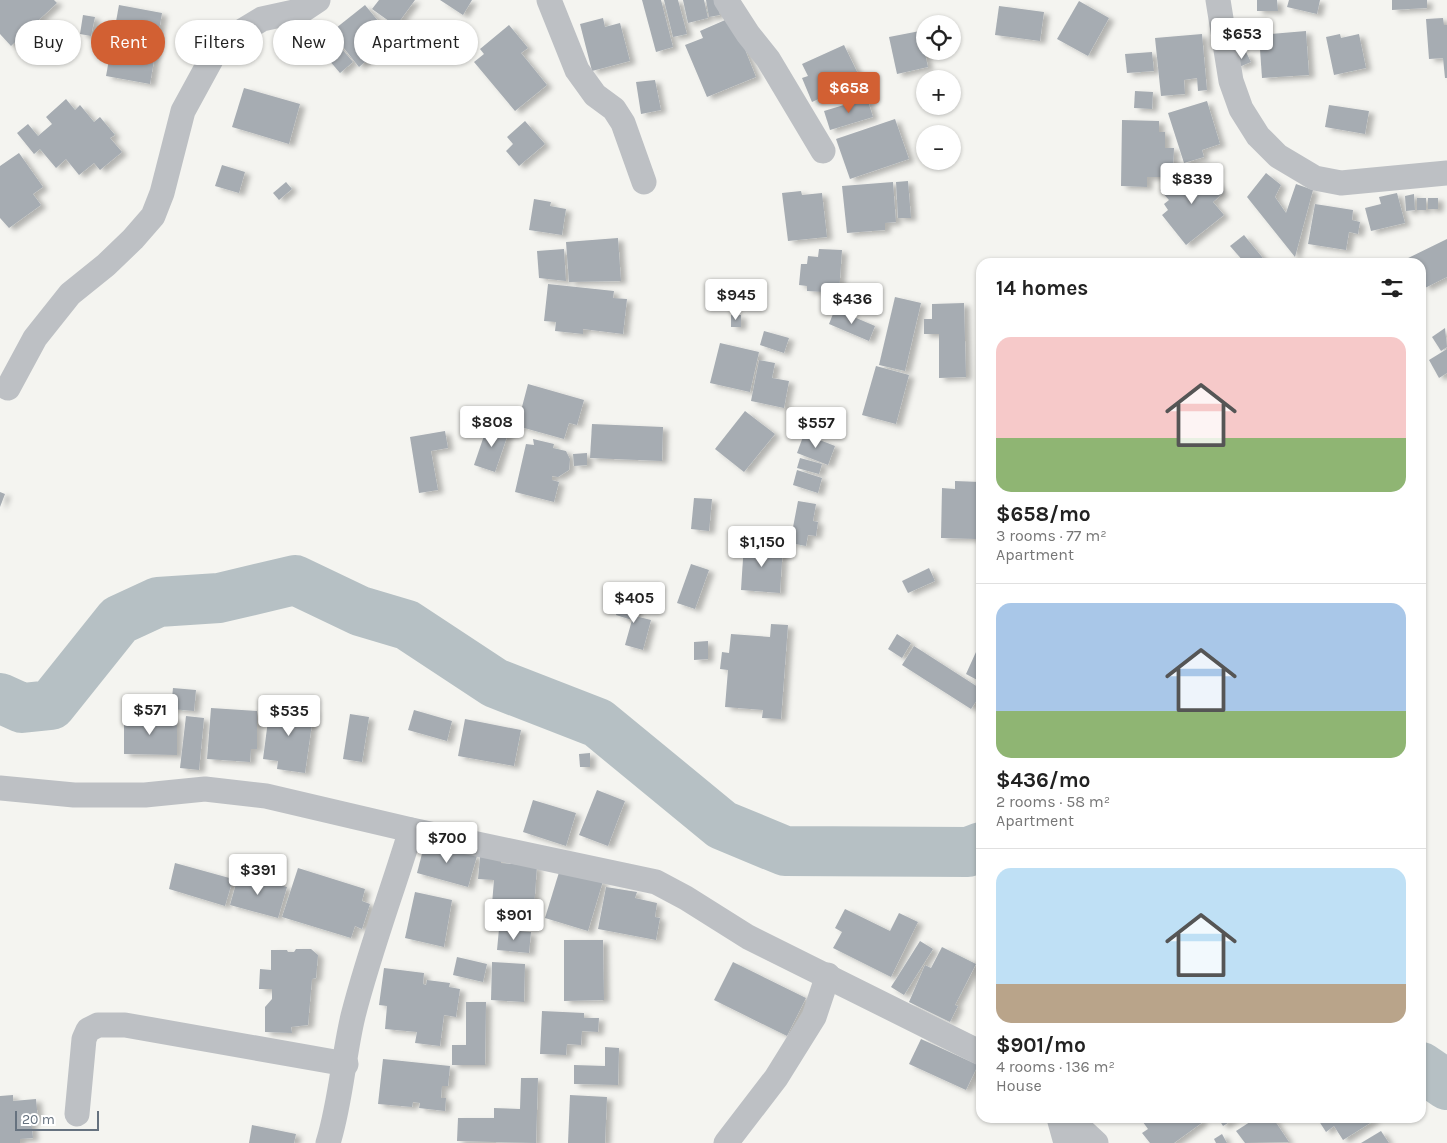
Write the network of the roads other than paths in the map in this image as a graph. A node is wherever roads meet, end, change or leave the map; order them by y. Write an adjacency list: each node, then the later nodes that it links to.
1 (318, 0): 8 (street)
2 (549, 0): 7 (street)
3 (726, 0): 5 (street)
4 (1218, 0): 6 (street)
5 (823, 150)
6 (1447, 173)
7 (644, 182)
8 (8, 388)
9 (0, 788): 10 (street)
10 (412, 830): 11 (street); 13 (street)
11 (828, 975): 12 (street); 18 (street)
12 (976, 1050)
13 (346, 1064): 14 (street); 17 (street)
14 (77, 1114)
15 (1060, 1123): 19 (street)
16 (1074, 1123): 20 (street)
17 (328, 1143)
18 (726, 1143)
19 (1066, 1143)
20 (1096, 1143)

